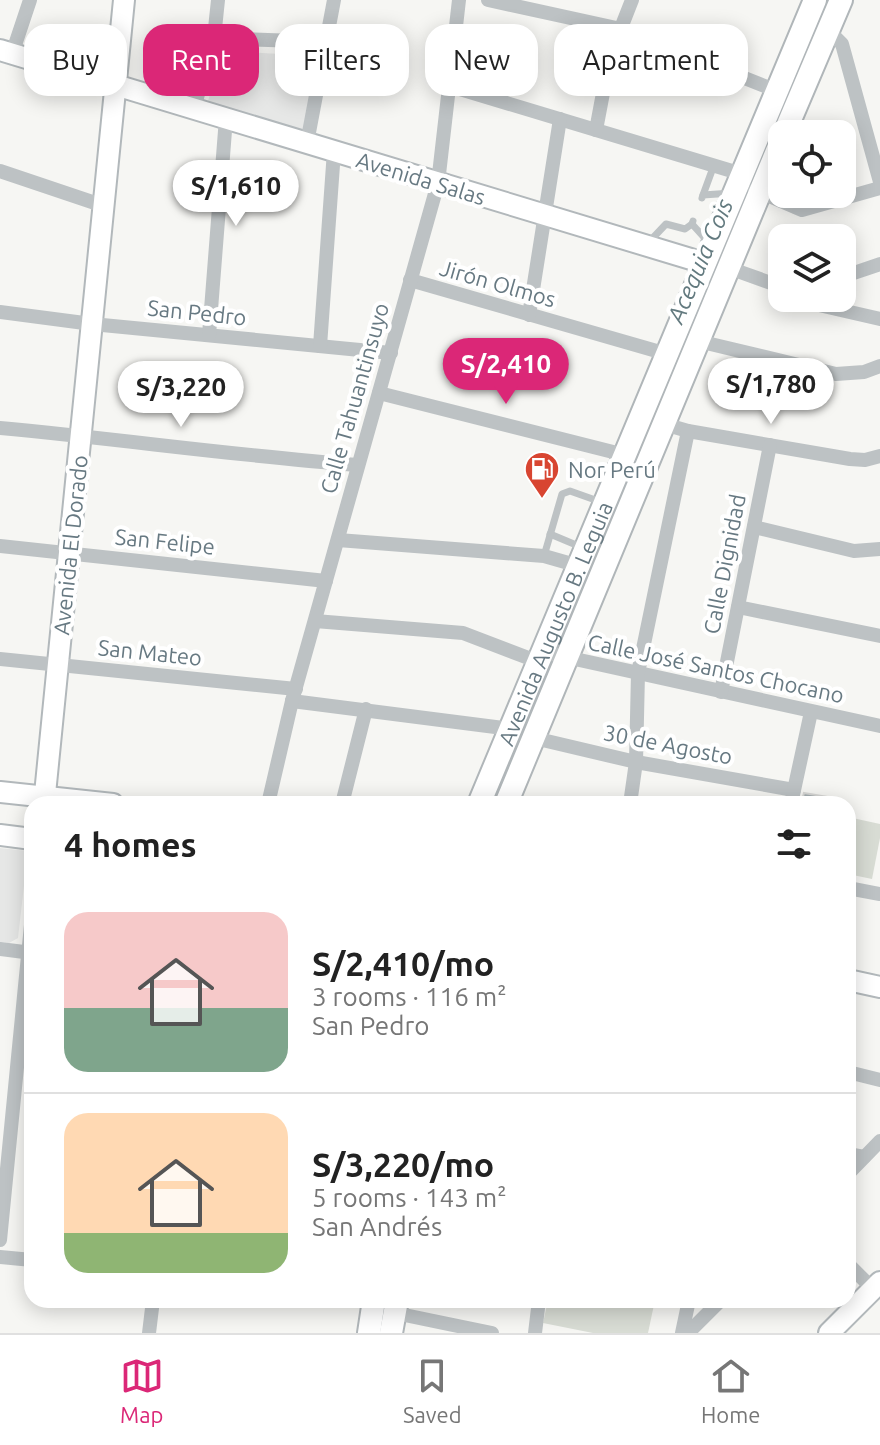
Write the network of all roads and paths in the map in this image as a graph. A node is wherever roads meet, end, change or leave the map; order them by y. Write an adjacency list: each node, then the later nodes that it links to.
1 (30, 0): 17 (street)
2 (124, 0): 10 (street, Avenida El Dorado)
3 (218, 0): 11 (street)
4 (334, 0): 12 (street)
5 (459, 0): 13 (street, Calle Tahuantinsuyo)
6 (488, 0): 14 (street)
7 (632, 0): 15 (street)
8 (815, 0): 20 (main road, Avenida Augusto B. Leguia)
9 (841, 0): 16 (main road, Avenida Augusto B. Leguia)
10 (121, 24)
11 (215, 24)
12 (329, 24)
13 (456, 24)
14 (598, 24)
15 (623, 24)
16 (828, 30): 30 (main road, Avenida Augusto B. Leguia); 35 (street)
17 (6, 52)
18 (748, 79): 20 (street)
19 (127, 88): 27 (street, Avenida Salas)
20 (777, 91): 40 (main road, Avenida Augusto B. Leguia)
21 (114, 96): 41 (street, Avenida El Dorado)
22 (197, 96): 27 (street)
23 (315, 96): 32 (street)
24 (449, 96): 38 (street, Calle Tahuantinsuyo)
25 (483, 96): 29 (street)
26 (602, 96): 31 (street)
27 (194, 108): 28 (street, Avenida Salas)
28 (226, 118): 32 (street, Avenida Salas); 55 (street)
29 (560, 119): 31 (street); 42 (street)
30 (790, 120)
31 (596, 130): 36 (street)
32 (307, 143): 33 (street, Avenida Salas)
33 (334, 151): 38 (street, Avenida Salas); 57 (street)
34 (768, 156): 40 (main road, Avenida Augusto B. Leguia)
35 (877, 159): 39 (street)
36 (714, 165): 40 (street); 40 (lane)
37 (0, 171): 41 (street)
38 (438, 183): 42 (street, Avenida Salas); 48 (street, Calle Tahuantinsuyo)
39 (880, 185): 40 (street)
40 (745, 186): 44 (main road, Avenida Augusto B. Leguia); 46 (main road, Avenida Augusto B. Leguia)
41 (104, 206): 54 (street, Avenida El Dorado)
42 (544, 215): 43 (street, Avenida Salas); 52 (street)
43 (645, 246): 44 (street, Avenida Salas); 44 (lane)
44 (708, 255): 59 (main road, Avenida Augusto B. Leguia)
45 (880, 264): 47 (street)
46 (729, 268): 49 (street); 56 (main road, Avenida Augusto B. Leguia)
47 (856, 272)
48 (410, 280): 52 (street, Jirón Olmos); 58 (street, Calle Tahuantinsuyo)
49 (768, 282)
50 (0, 312): 54 (street, San Pedro)
51 (850, 312): 53 (street)
52 (529, 315): 59 (street, Jirón Olmos)
53 (880, 319)
54 (92, 324): 55 (street, San Pedro); 65 (street, Avenida El Dorado)
55 (209, 335): 57 (street, San Pedro)
56 (698, 341): 60 (street); 62 (main road, Avenida Augusto B. Leguia)
57 (320, 346): 58 (street, San Pedro)
58 (391, 353): 61 (street, Calle Tahuantinsuyo)
59 (667, 354): 67 (main road, Avenida Augusto B. Leguia)
60 (880, 366)
61 (379, 393): 67 (street); 69 (street, Calle Tahuantinsuyo)
62 (664, 424): 64 (street); 84 (main road, Avenida Augusto B. Leguia)
63 (0, 428): 65 (street)
64 (688, 431): 66 (street); 87 (street)
65 (81, 435): 69 (street); 76 (street, Avenida El Dorado)
66 (770, 445): 68 (street); 71 (street, Calle Dignidad)
67 (625, 455): 70 (main road, Avenida Augusto B. Leguia)
68 (880, 456)
69 (358, 465): 73 (street, Calle Tahuantinsuyo)
70 (605, 504): 72 (lane); 78 (main road, Avenida Augusto B. Leguia)
71 (754, 527): 75 (street); 80 (street, Calle Dignidad)
72 (550, 534): 77 (lane); 78 (lane)
73 (338, 540): 77 (street); 79 (street, Calle Tahuantinsuyo)
74 (0, 546): 76 (street, San Felipe)
75 (880, 549)
76 (70, 553): 79 (street, San Felipe); 86 (street, Avenida El Dorado)
77 (544, 556): 78 (street)
78 (582, 557): 83 (main road, Avenida Augusto B. Leguia)
79 (326, 581): 81 (street, Calle Tahuantinsuyo)
80 (738, 607): 82 (street); 88 (street, Calle Dignidad)
81 (315, 621): 83 (street); 89 (street, Calle Tahuantinsuyo)
82 (880, 636)
83 (542, 656): 84 (street, Calle José Santos Chocano); 93 (main road, Avenida Augusto B. Leguia)
84 (566, 658): 87 (street, Calle José Santos Chocano); 94 (main road, Avenida Augusto B. Leguia)
85 (0, 659): 86 (street, San Mateo)
86 (59, 665): 89 (street, San Mateo); 98 (street, Avenida El Dorado)
87 (638, 673): 88 (street, Calle José Santos Chocano); 95 (street)
88 (721, 692): 91 (street, Calle José Santos Chocano)
89 (294, 695): 90 (street, San Mateo); 99 (street, Calle Tahuantinsuyo)
90 (366, 709): 93 (street, San Mateo); 100 (street)
91 (811, 712): 92 (street, Calle José Santos Chocano); 105 (street)
92 (880, 726)
93 (511, 729): 101 (main road, Avenida Augusto B. Leguia)
94 (534, 738): 95 (street, 30 de Agosto); 102 (main road, Avenida Augusto B. Leguia)
95 (636, 762): 103 (street); 104 (street, 30 de Agosto)
96 (0, 792): 97 (street)
97 (24, 796)
98 (45, 796)
99 (270, 796)
100 (344, 796)
101 (482, 796)
102 (509, 796)
103 (631, 796)
104 (789, 796)
105 (793, 796)
106 (0, 835): 107 (street)
107 (24, 838)
108 (856, 890): 109 (street)
109 (880, 894)
110 (0, 949): 111 (street)
111 (24, 952)
112 (856, 982): 113 (street)
113 (880, 987)
114 (24, 1044): 115 (street)
115 (8, 1068): 122 (street)
116 (856, 1074): 117 (street)
117 (880, 1080)
118 (880, 1141): 120 (street)
119 (856, 1156): 120 (street)
120 (864, 1157): 121 (street)
121 (856, 1166)
122 (3, 1180): 123 (street)
123 (0, 1240)
124 (0, 1257): 125 (street)
125 (24, 1259)
126 (856, 1270): 127 (street)
127 (876, 1286): 128 (street)
128 (856, 1306)
129 (152, 1308): 136 (street)
130 (373, 1308): 137 (main road)
131 (538, 1308): 139 (street)
132 (688, 1308): 140 (street)
133 (712, 1308): 140 (street)
134 (854, 1308): 141 (street)
135 (394, 1315): 138 (street)
136 (149, 1333)
137 (369, 1333)
138 (492, 1333)
139 (535, 1333)
140 (685, 1333)
141 (829, 1333)

